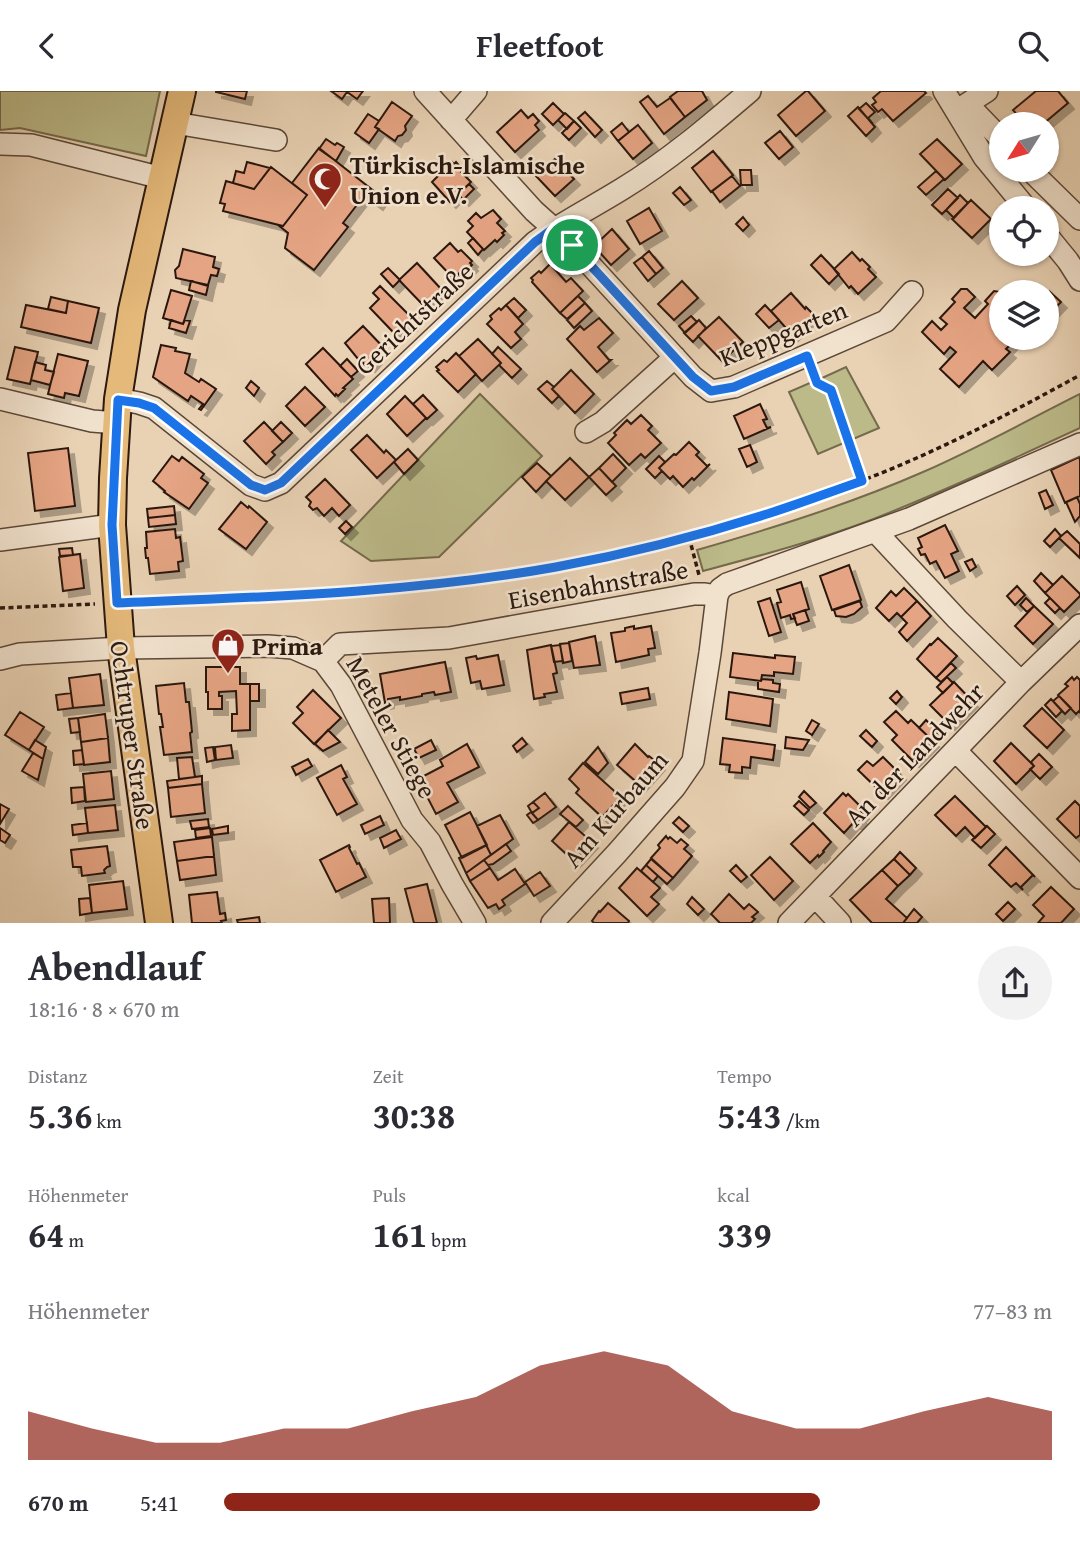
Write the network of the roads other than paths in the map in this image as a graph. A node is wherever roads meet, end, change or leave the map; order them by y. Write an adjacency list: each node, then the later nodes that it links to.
1 (182, 91): 9 (main road, Ochtruper Straße)
2 (425, 91): 8 (street, Kleppgarten)
3 (476, 91): 8 (street)
4 (750, 91): 17 (street, Gerichtstraße)
5 (944, 91): 7 (street)
6 (987, 91): 7 (street)
7 (956, 111): 10 (street); 15 (street)
8 (451, 120): 17 (street, Kleppgarten)
9 (175, 123): 11 (street); 13 (main road, Ochtruper Straße)
10 (989, 127)
11 (276, 139)
12 (0, 144): 13 (street)
13 (162, 178): 23 (main road, Ochtruper Straße)
14 (1042, 182): 16 (street)
15 (1016, 196)
16 (1080, 219)
17 (553, 229): 21 (street, Kleppgarten); 23 (street, Gerichtstraße)
18 (1059, 250): 19 (street)
19 (1080, 280)
20 (912, 292): 21 (street, Kleppgarten)
21 (675, 357): 24 (street)
22 (0, 399): 23 (street)
23 (117, 411): 26 (main road, Ochtruper Straße)
24 (586, 432)
25 (1080, 444): 27 (street, Eisenbahnstraße)
26 (112, 525): 28 (street); 31 (main road, Ochtruper Straße)
27 (875, 531): 29 (street, Eisenbahnstraße); 34 (street)
28 (0, 540)
29 (717, 596): 33 (street, Eisenbahnstraße); 40 (street, Am Kurbaum)
30 (1080, 625): 34 (street, An der Landwehr)
31 (121, 648): 32 (street, Meteler Stiege); 33 (street, Meteler Stiege); 38 (main road, Ochtruper Straße)
32 (0, 659)
33 (323, 661): 39 (street, Meteler Stiege)
34 (1021, 682): 35 (street, An der Landwehr)
35 (956, 751): 36 (street); 37 (street, An der Landwehr)
36 (1080, 878)
37 (815, 897): 41 (street, An der Landwehr); 42 (street)
38 (159, 922)
39 (475, 922)
40 (552, 922)
41 (789, 922)
42 (840, 922)

